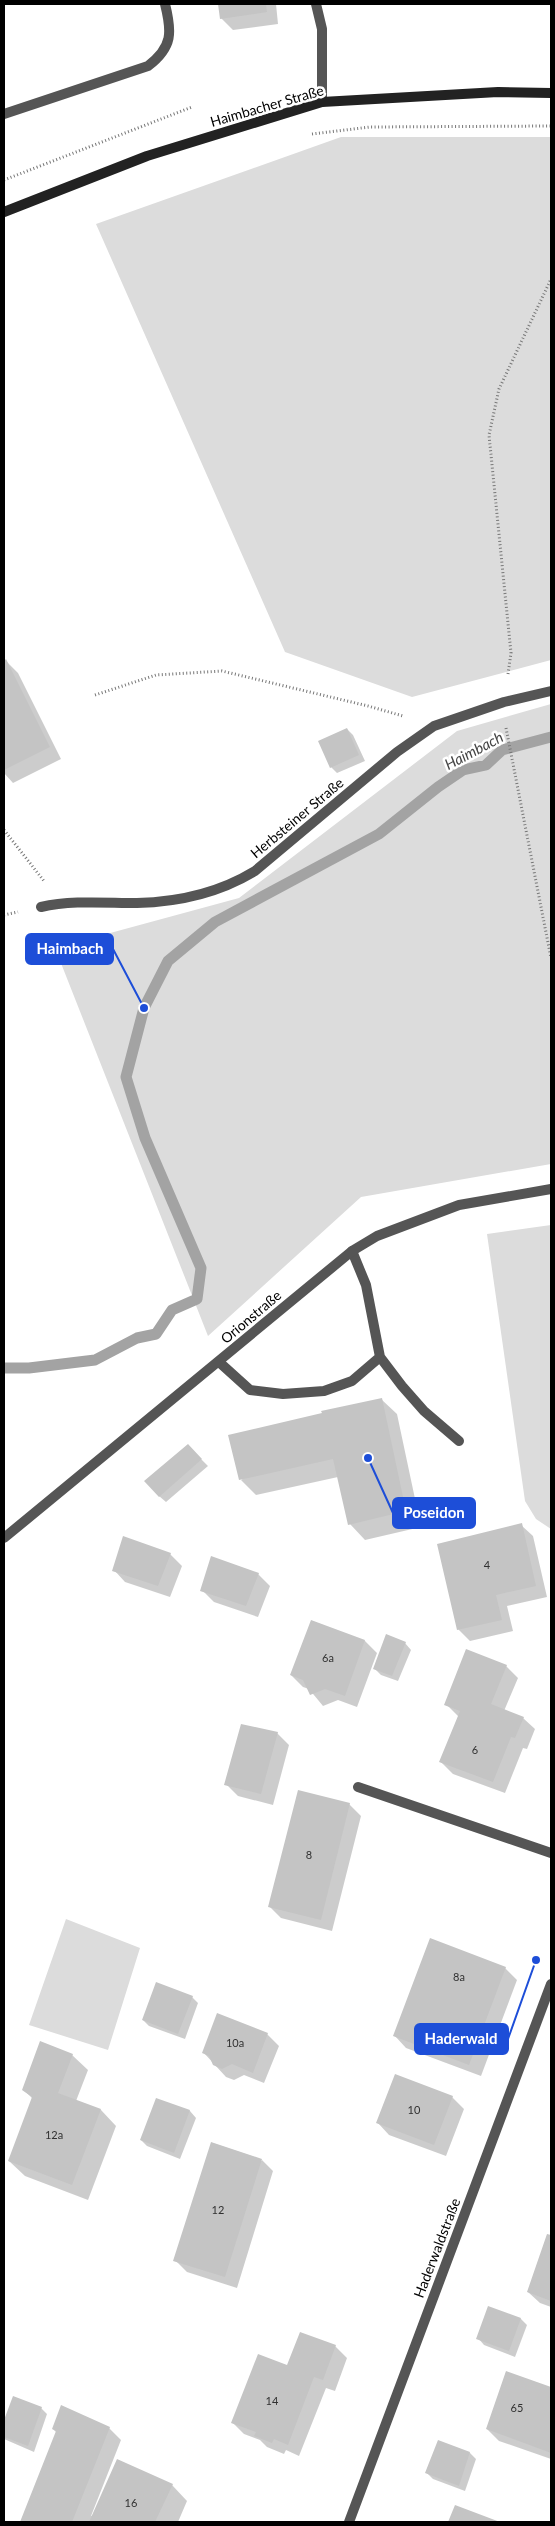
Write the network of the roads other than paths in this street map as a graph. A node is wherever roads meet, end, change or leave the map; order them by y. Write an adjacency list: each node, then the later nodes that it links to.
1 (165, 4): 5 (street)
2 (316, 4): 4 (street)
3 (551, 93): 4 (main road, Haimbacher Straße)
4 (322, 102): 6 (main road, Haimbacher Straße)
5 (4, 114)
6 (4, 212)
7 (551, 691): 8 (street, Herbsteiner Straße)
8 (41, 907)
9 (551, 1189): 10 (street, Orionstraße)
10 (352, 1251): 11 (street); 12 (street, Orionstraße)
11 (380, 1357): 12 (street); 13 (street)
12 (219, 1362): 14 (street, Orionstraße)
13 (459, 1441)
14 (4, 1538)
15 (358, 1788): 16 (street)
16 (551, 1853)
17 (551, 1984): 18 (street, Haderwaldstraße)
18 (349, 2522)

